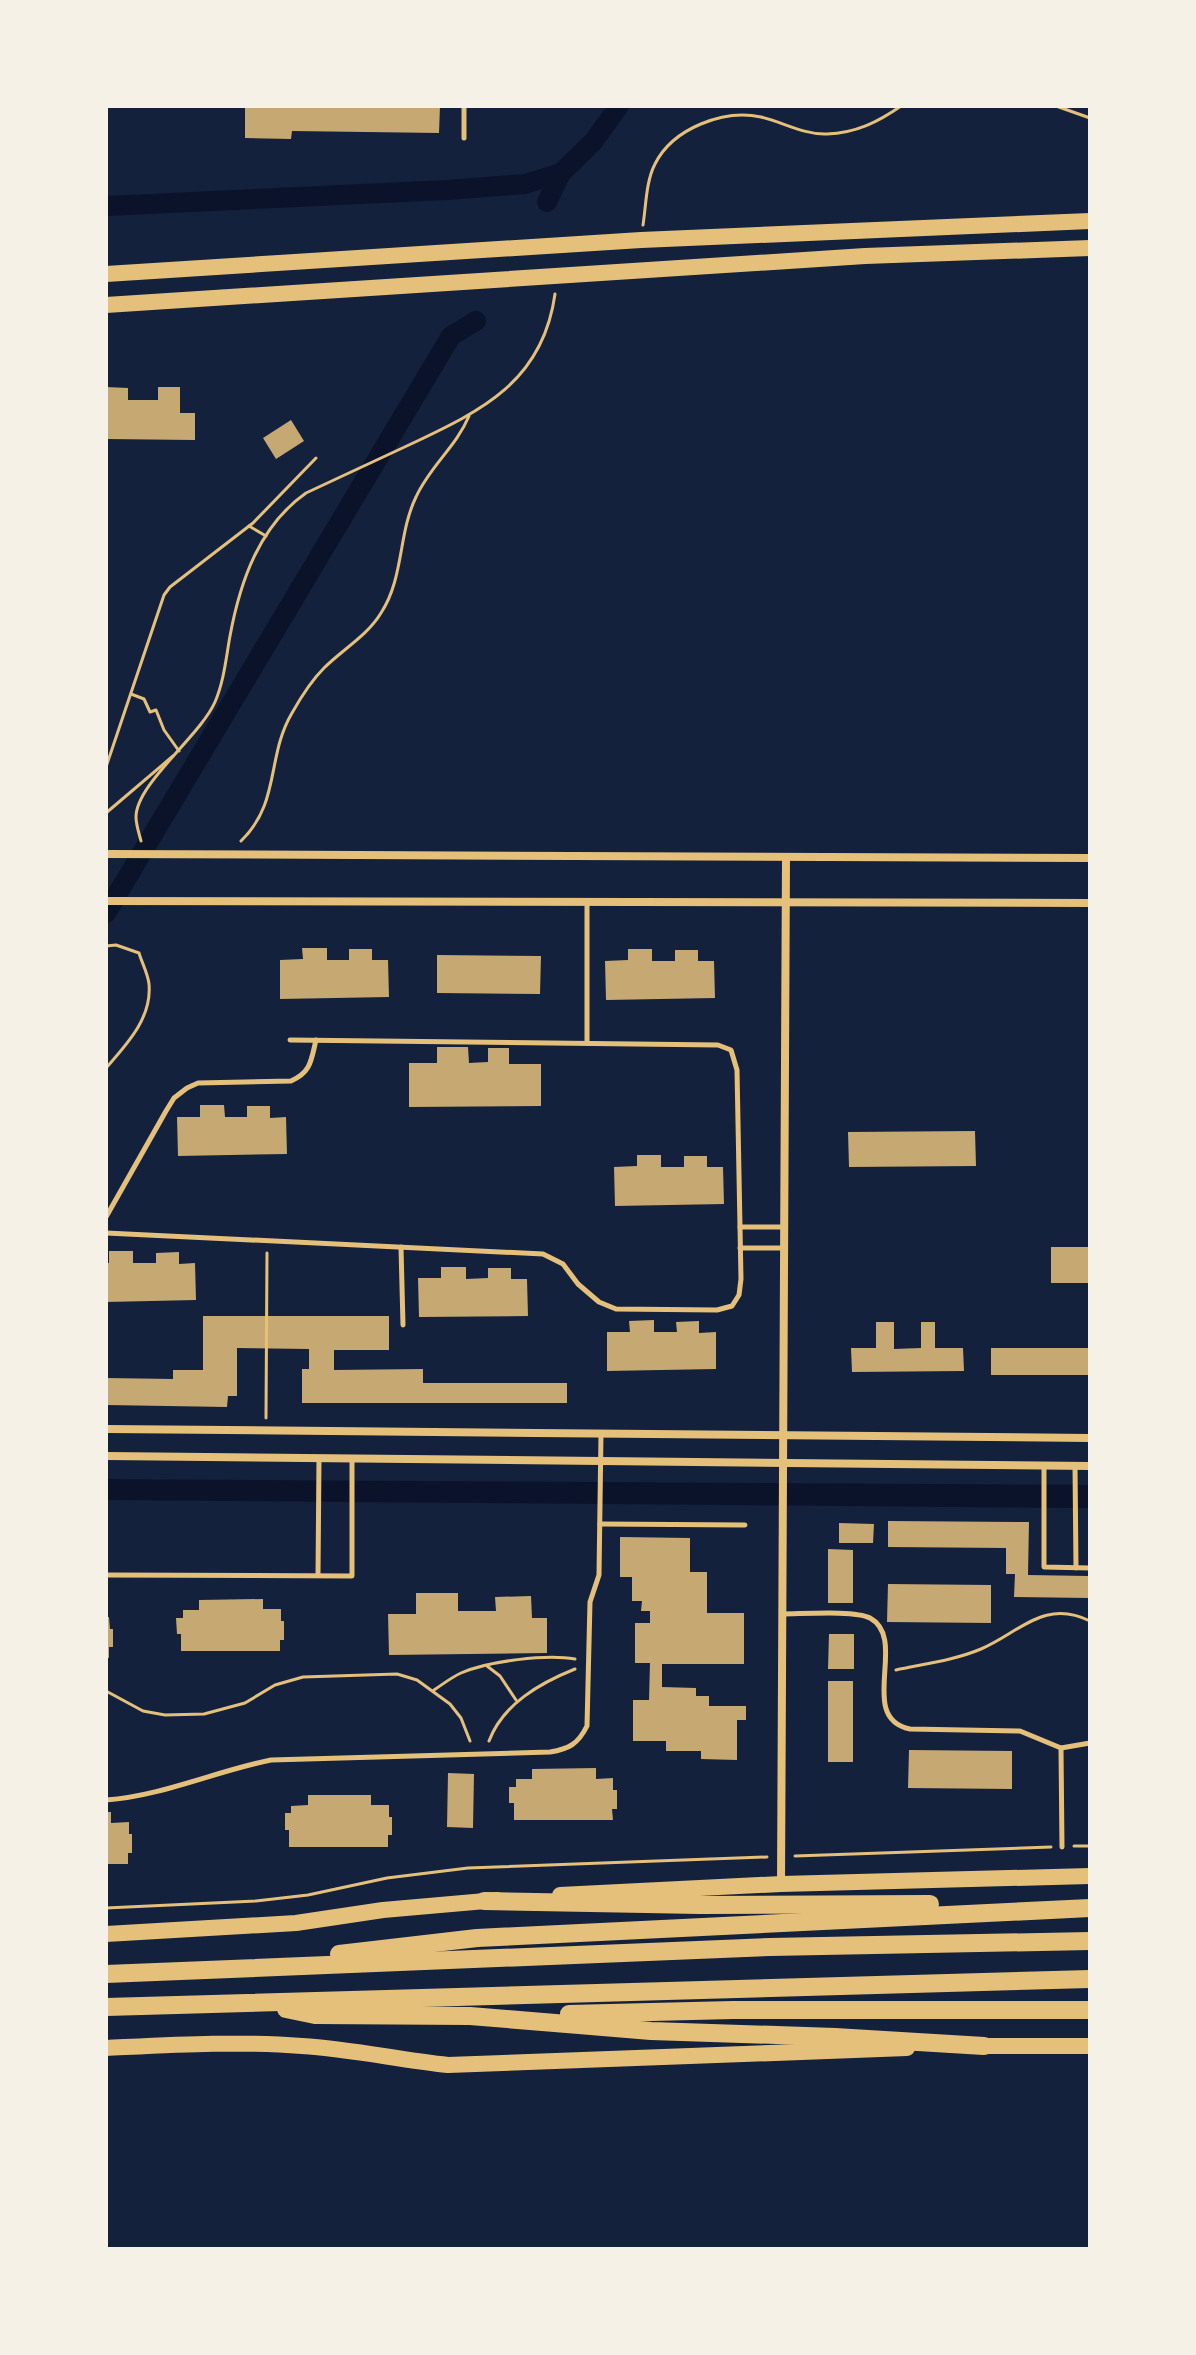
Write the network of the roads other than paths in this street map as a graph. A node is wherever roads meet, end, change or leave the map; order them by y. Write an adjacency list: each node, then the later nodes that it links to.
1 (464, 106): 2 (lane)
2 (464, 138)
3 (1090, 221): 5 (main road)
4 (1090, 248): 6 (main road)
5 (106, 274)
6 (106, 305)
7 (106, 854): 8 (street)
8 (786, 857): 9 (street); 12 (street)
9 (1090, 858)
10 (106, 901): 11 (street)
11 (587, 902): 12 (street); 16 (lane)
12 (786, 902): 13 (street); 19 (street)
13 (1090, 903)
14 (290, 1040): 15 (lane)
15 (316, 1040): 16 (lane); 17 (lane)
16 (587, 1043): 18 (lane)
17 (106, 1217)
18 (740, 1227): 19 (lane); 22 (lane)
19 (784, 1227): 23 (street)
20 (106, 1233): 21 (lane)
21 (401, 1247): 22 (lane); 24 (lane)
22 (740, 1248): 23 (lane)
23 (784, 1248): 27 (street)
24 (403, 1325)
25 (106, 1429): 26 (street)
26 (601, 1433): 27 (street); 32 (lane)
27 (783, 1435): 28 (street); 33 (street)
28 (1090, 1438)
29 (106, 1456): 30 (street)
30 (319, 1458): 31 (street); 42 (lane)
31 (352, 1458): 32 (street); 42 (lane)
32 (601, 1461): 33 (street); 37 (lane)
33 (783, 1463): 34 (street); 43 (street)
34 (1044, 1465): 35 (street); 39 (lane)
35 (1075, 1465): 36 (street); 39 (lane)
36 (1090, 1466)
37 (600, 1524): 38 (lane); 46 (lane)
38 (745, 1525)
39 (1076, 1568): 40 (lane)
40 (1090, 1568)
41 (106, 1575): 42 (lane)
42 (318, 1575)
43 (783, 1614): 45 (lane); 49 (street)
44 (1090, 1743): 45 (lane)
45 (1061, 1748): 47 (lane)
46 (106, 1800)
47 (1062, 1847)
48 (1090, 1876): 49 (main road)
49 (781, 1884): 50 (main road)
50 (484, 1901): 51 (highway); 53 (main road)
51 (1056, 1908): 52 (highway); 55 (highway)
52 (1090, 1908)
53 (106, 1934)
54 (1090, 1941): 55 (highway)
55 (240, 1969): 56 (highway)
56 (106, 1974)
57 (1090, 1979): 58 (highway)
58 (256, 2003): 59 (highway); 61 (highway)
59 (106, 2007)
60 (1090, 2010): 61 (highway)
61 (470, 2016): 62 (highway)
62 (984, 2046): 63 (main road); 64 (main road)
63 (1090, 2046)
64 (106, 2048)

